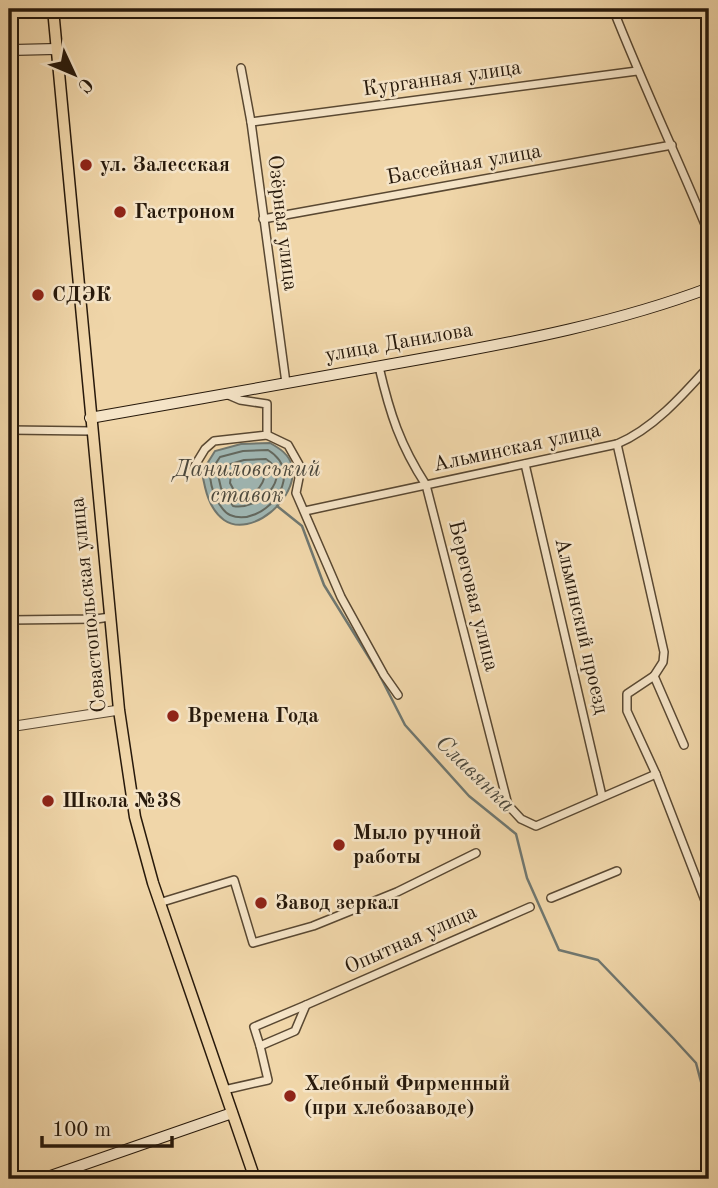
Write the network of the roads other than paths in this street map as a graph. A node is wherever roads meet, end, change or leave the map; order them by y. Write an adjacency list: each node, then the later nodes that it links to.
1 (53, 9): 5 (main road, Севастопольская улица)
2 (613, 9): 8 (street)
3 (705, 9): 4 (street)
4 (709, 19)
5 (57, 49): 6 (main road); 18 (main road, Севастопольская улица)
6 (9, 50)
7 (242, 68): 9 (street, Озёрная улица)
8 (637, 71): 9 (street, Курганная улица); 10 (street)
9 (251, 122): 11 (street, Озёрная улица)
10 (672, 145): 11 (street, Бассейная улица); 12 (street)
11 (263, 219): 16 (street, Озёрная улица)
12 (709, 234)
13 (709, 288): 15 (main road, улица Данилова)
14 (709, 366): 22 (street, Альминская улица)
15 (379, 367): 16 (main road, улица Данилова); 25 (street, Береговая улица)
16 (286, 383): 17 (main road, улица Данилова)
17 (226, 394): 18 (main road, улица Данилова); 21 (street)
18 (90, 418): 20 (main road, Севастопольская улица)
19 (9, 430): 20 (street)
20 (91, 430): 27 (main road, Севастопольская улица)
21 (267, 436): 24 (street); 26 (street)
22 (617, 444): 23 (street, Альминская улица); 29 (street)
23 (525, 464): 25 (street, Альминская улица); 35 (street, Альминский проезд)
24 (194, 467)
25 (426, 485): 26 (street, Альминская улица); 35 (street, Береговая улица)
26 (305, 511): 30 (street)
27 (110, 617): 28 (street); 31 (main road, Севастопольская улица)
28 (9, 620)
29 (654, 676): 33 (street); 34 (street)
30 (398, 695)
31 (119, 710): 32 (street); 39 (main road, Севастопольская улица)
32 (9, 727)
33 (684, 746)
34 (656, 774): 35 (street); 41 (street)
35 (602, 796)
36 (476, 853): 39 (street)
37 (617, 871): 38 (street)
38 (551, 898)
39 (159, 903): 44 (main road, Севастопольская улица)
40 (530, 907): 42 (street, Опытная улица)
41 (709, 911)
42 (306, 1005): 43 (street); 43 (street, Опытная улица)
43 (260, 1046): 44 (street)
44 (224, 1090): 45 (main road, Севастопольская улица)
45 (232, 1113): 46 (main road); 47 (main road, Севастопольская улица)
46 (42, 1179)
47 (255, 1179)

